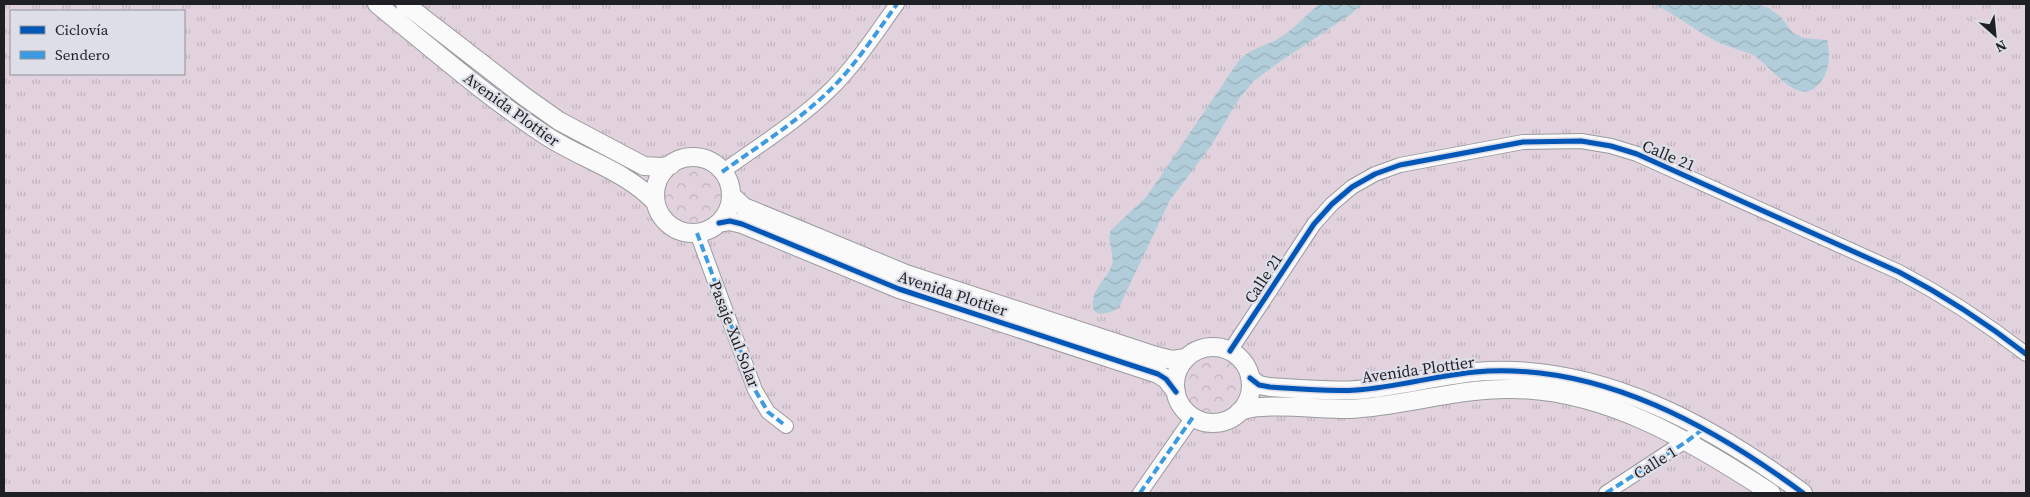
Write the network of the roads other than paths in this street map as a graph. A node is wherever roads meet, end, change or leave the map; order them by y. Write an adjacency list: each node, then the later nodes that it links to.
1 (376, 4): 7 (street, Avenida Plottier)
2 (405, 4): 4 (street, Avenida Plottier)
3 (898, 4): 5 (street)
4 (671, 165): 5 (street, Avenida Plottier); 7 (street)
5 (722, 172): 6 (street)
6 (730, 195): 8 (street); 12 (street, Avenida Plottier)
7 (656, 203): 9 (street, Avenida Plottier)
8 (719, 223): 9 (street, Avenida Plottier); 14 (street, Avenida Plottier)
9 (697, 233): 17 (street, Pasaje Xul Solar)
10 (1230, 351): 11 (street, Calle 21); 12 (street, Avenida Plottier); 13 (street)
11 (2026, 354)
12 (1186, 358): 14 (street)
13 (1250, 378): 15 (street); 18 (street, Avenida Plottier)
14 (1176, 392): 16 (street, Avenida Plottier)
15 (1239, 412): 16 (street, Avenida Plottier); 19 (street, Avenida Plottier)
16 (1193, 417): 20 (street)
17 (786, 426)
18 (1703, 428): 19 (street, Calle 1); 23 (street, Avenida Plottier)
19 (1686, 442): 21 (street, Calle 1); 22 (street, Avenida Plottier)
20 (1140, 493)
21 (1606, 493)
22 (1771, 493)
23 (1803, 493)

